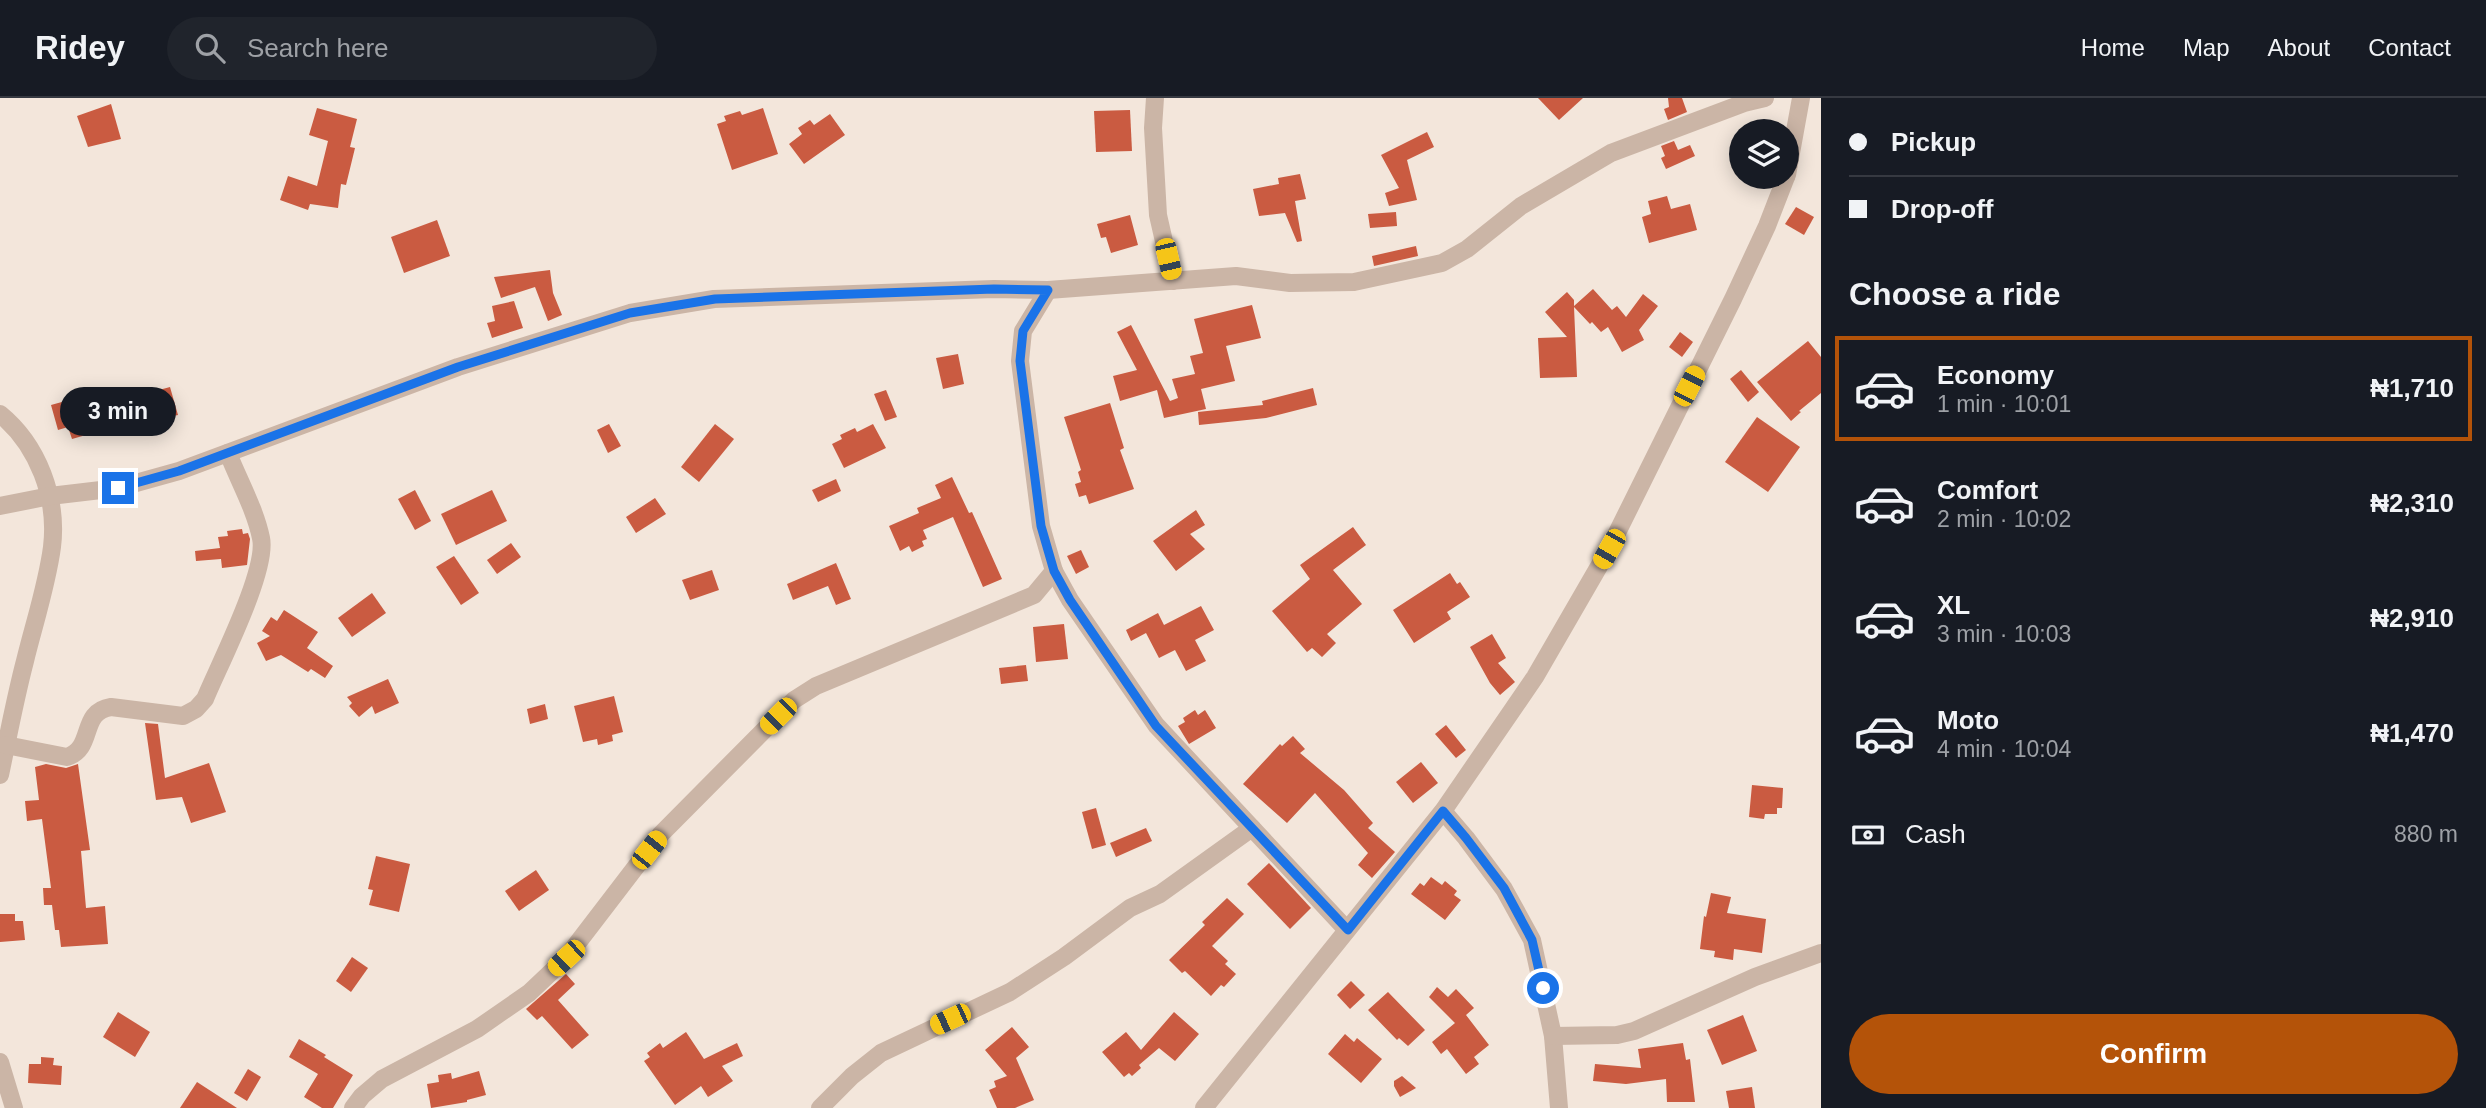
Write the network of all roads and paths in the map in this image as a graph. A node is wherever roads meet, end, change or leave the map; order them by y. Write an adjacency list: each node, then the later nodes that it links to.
1 (1155, 98): 6 (street)
2 (1765, 98): 6 (street)
3 (1801, 98): 4 (street)
4 (1797, 119)
5 (1781, 189): 17 (street)
6 (1173, 281): 7 (street)
7 (1048, 290): 9 (street); 12 (street)
8 (0, 414): 10 (street)
9 (228, 453): 10 (street); 15 (street)
10 (50, 496): 11 (street); 15 (street)
11 (0, 506)
12 (1054, 571): 13 (street); 14 (street)
13 (1034, 595): 14 (street); 24 (street)
14 (1070, 600): 18 (street)
15 (6, 745): 16 (street)
16 (0, 775)
17 (1443, 811): 19 (street); 21 (street)
18 (1252, 828): 19 (street); 25 (street)
19 (1348, 930): 26 (street)
20 (1821, 953): 21 (street)
21 (1553, 1036): 27 (street)
22 (0, 1062): 23 (street)
23 (14, 1108)
24 (352, 1108)
25 (820, 1108)
26 (1204, 1108)
27 (1559, 1108)

